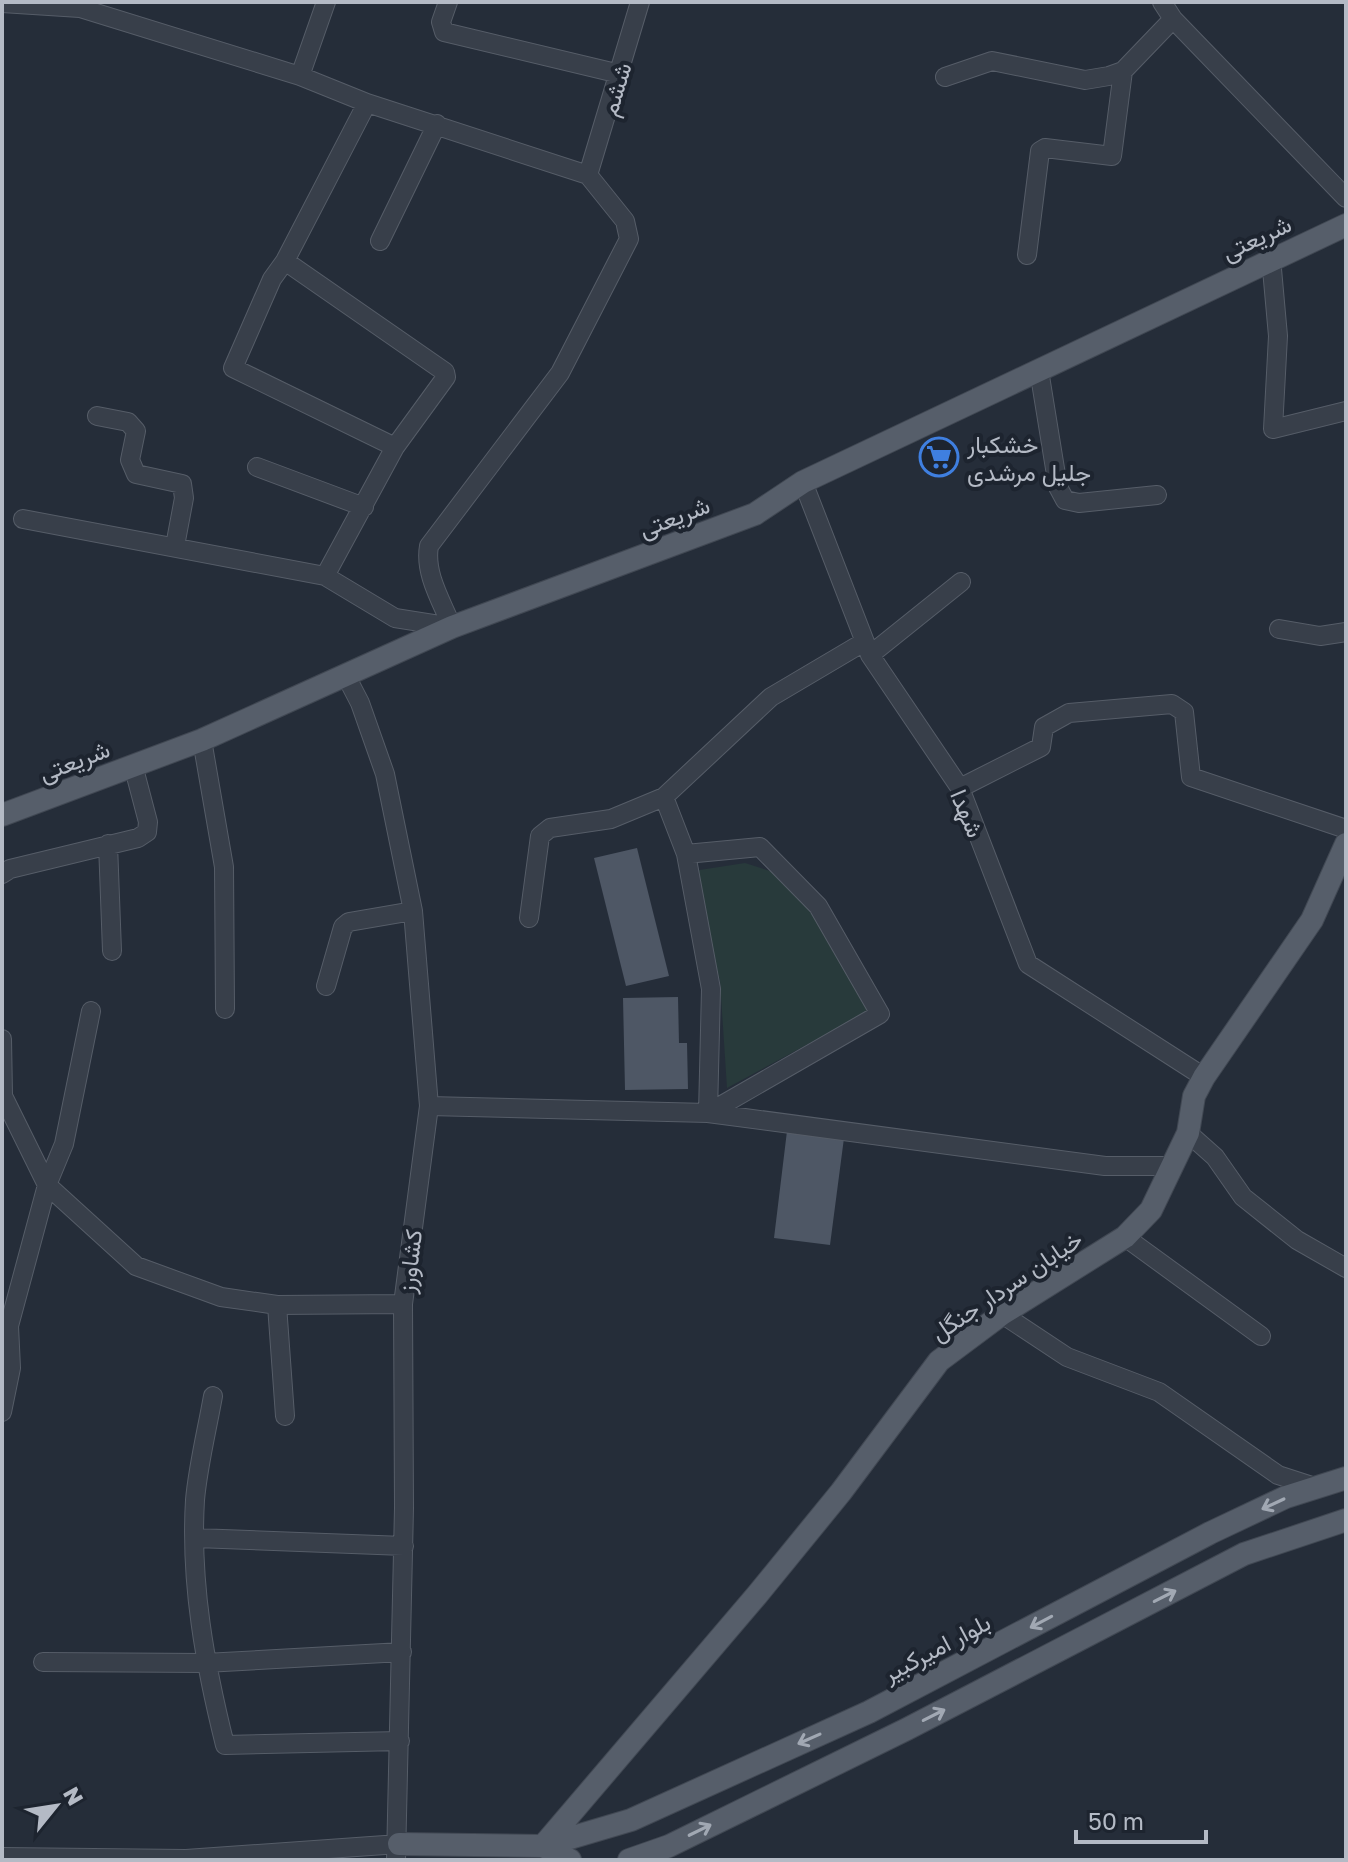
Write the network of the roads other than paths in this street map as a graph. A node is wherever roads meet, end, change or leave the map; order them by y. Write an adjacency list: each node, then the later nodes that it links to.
1 (326, 2): 9 (street)
2 (448, 2): 8 (street)
3 (640, 2): 8 (street, ششم)
4 (1162, 2): 6 (street)
5 (2, 3): 9 (street)
6 (1173, 19): 7 (street); 14 (street)
7 (1123, 71): 10 (street); 17 (street)
8 (620, 74): 13 (street, ششم)
9 (300, 76): 11 (street)
10 (945, 77)
11 (367, 103): 12 (street); 19 (street)
12 (437, 124): 13 (street); 16 (street)
13 (588, 175): 32 (street)
14 (1346, 198)
15 (1346, 225): 18 (main road, شریعتی)
16 (380, 241)
17 (1027, 255)
18 (1271, 258): 20 (main road, شریعتی); 21 (street)
19 (285, 261): 23 (street); 23 (street)
20 (1039, 370): 25 (main road, شریعتی); 26 (street)
21 (1346, 411)
22 (97, 416): 29 (street)
23 (395, 447): 27 (street)
24 (257, 467): 27 (street)
25 (803, 482): 32 (main road, شریعتی); 35 (street, شهدا)
26 (1157, 495)
27 (364, 507): 30 (street)
28 (23, 519): 29 (street)
29 (175, 546): 30 (street)
30 (325, 576): 32 (street)
31 (961, 582): 35 (street)
32 (452, 627): 36 (main road, شریعتی)
33 (1279, 629): 34 (street)
34 (1346, 632)
35 (867, 648): 39 (street, شهدا); 40 (street)
36 (345, 674): 37 (main road, شریعتی); 47 (street, کشاورز)
37 (202, 740): 38 (main road, شریعتی); 51 (street)
38 (133, 765): 41 (main road, شریعتی); 43 (street)
39 (960, 788): 42 (street); 54 (street, شهدا)
40 (664, 797): 45 (street); 48 (street)
41 (2, 815)
42 (1346, 829)
43 (108, 844): 46 (street); 49 (street)
44 (1346, 844): 54 (main road, خیابان سردار جنگل)
45 (686, 854): 57 (street); 57 (street)
46 (2, 874)
47 (413, 911): 50 (street); 56 (street, کشاورز)
48 (529, 918)
49 (112, 951)
50 (326, 986)
51 (225, 1009)
52 (91, 1011): 60 (street)
53 (2, 1039): 55 (street)
54 (1204, 1077): 58 (main road, خیابان سردار جنگل)
55 (2, 1095): 60 (street)
56 (429, 1106): 57 (street); 63 (street, کشاورز)
57 (708, 1113): 59 (street)
58 (1188, 1133): 59 (main road, خیابان سردار جنگل); 62 (street)
59 (1171, 1166): 61 (main road, خیابان سردار جنگل)
60 (47, 1185): 64 (street); 68 (street)
61 (1125, 1237): 65 (main road, خیابان سردار جنگل); 66 (street)
62 (1346, 1268)
63 (403, 1304): 64 (street); 74 (street, کشاورز)
64 (277, 1305): 69 (street)
65 (1002, 1314): 71 (street); 79 (main road, خیابان سردار جنگل)
66 (1261, 1336)
67 (213, 1396): 73 (street)
68 (2, 1412)
69 (285, 1416)
70 (1346, 1478): 71 (main road, بلوار امیرکبیر)
71 (1315, 1487): 79 (main road, بلوار امیرکبیر, one-way to 79)
72 (1346, 1520): 84 (main road, one-way to 72)
73 (196, 1538): 74 (street); 77 (street)
74 (404, 1546): 75 (street, کشاورز)
75 (402, 1652): 77 (street); 78 (street, کشاورز)
76 (43, 1662): 77 (street)
77 (205, 1663): 78 (street)
78 (400, 1741): 80 (street, کشاورز)
79 (543, 1846): 80 (main road, بلوار امیرکبیر); 83 (main road, بلوار امیرکبیر)
80 (398, 1852): 82 (street)
81 (2, 1857): 82 (street)
82 (250, 1857)
83 (570, 1860)
84 (629, 1860)

